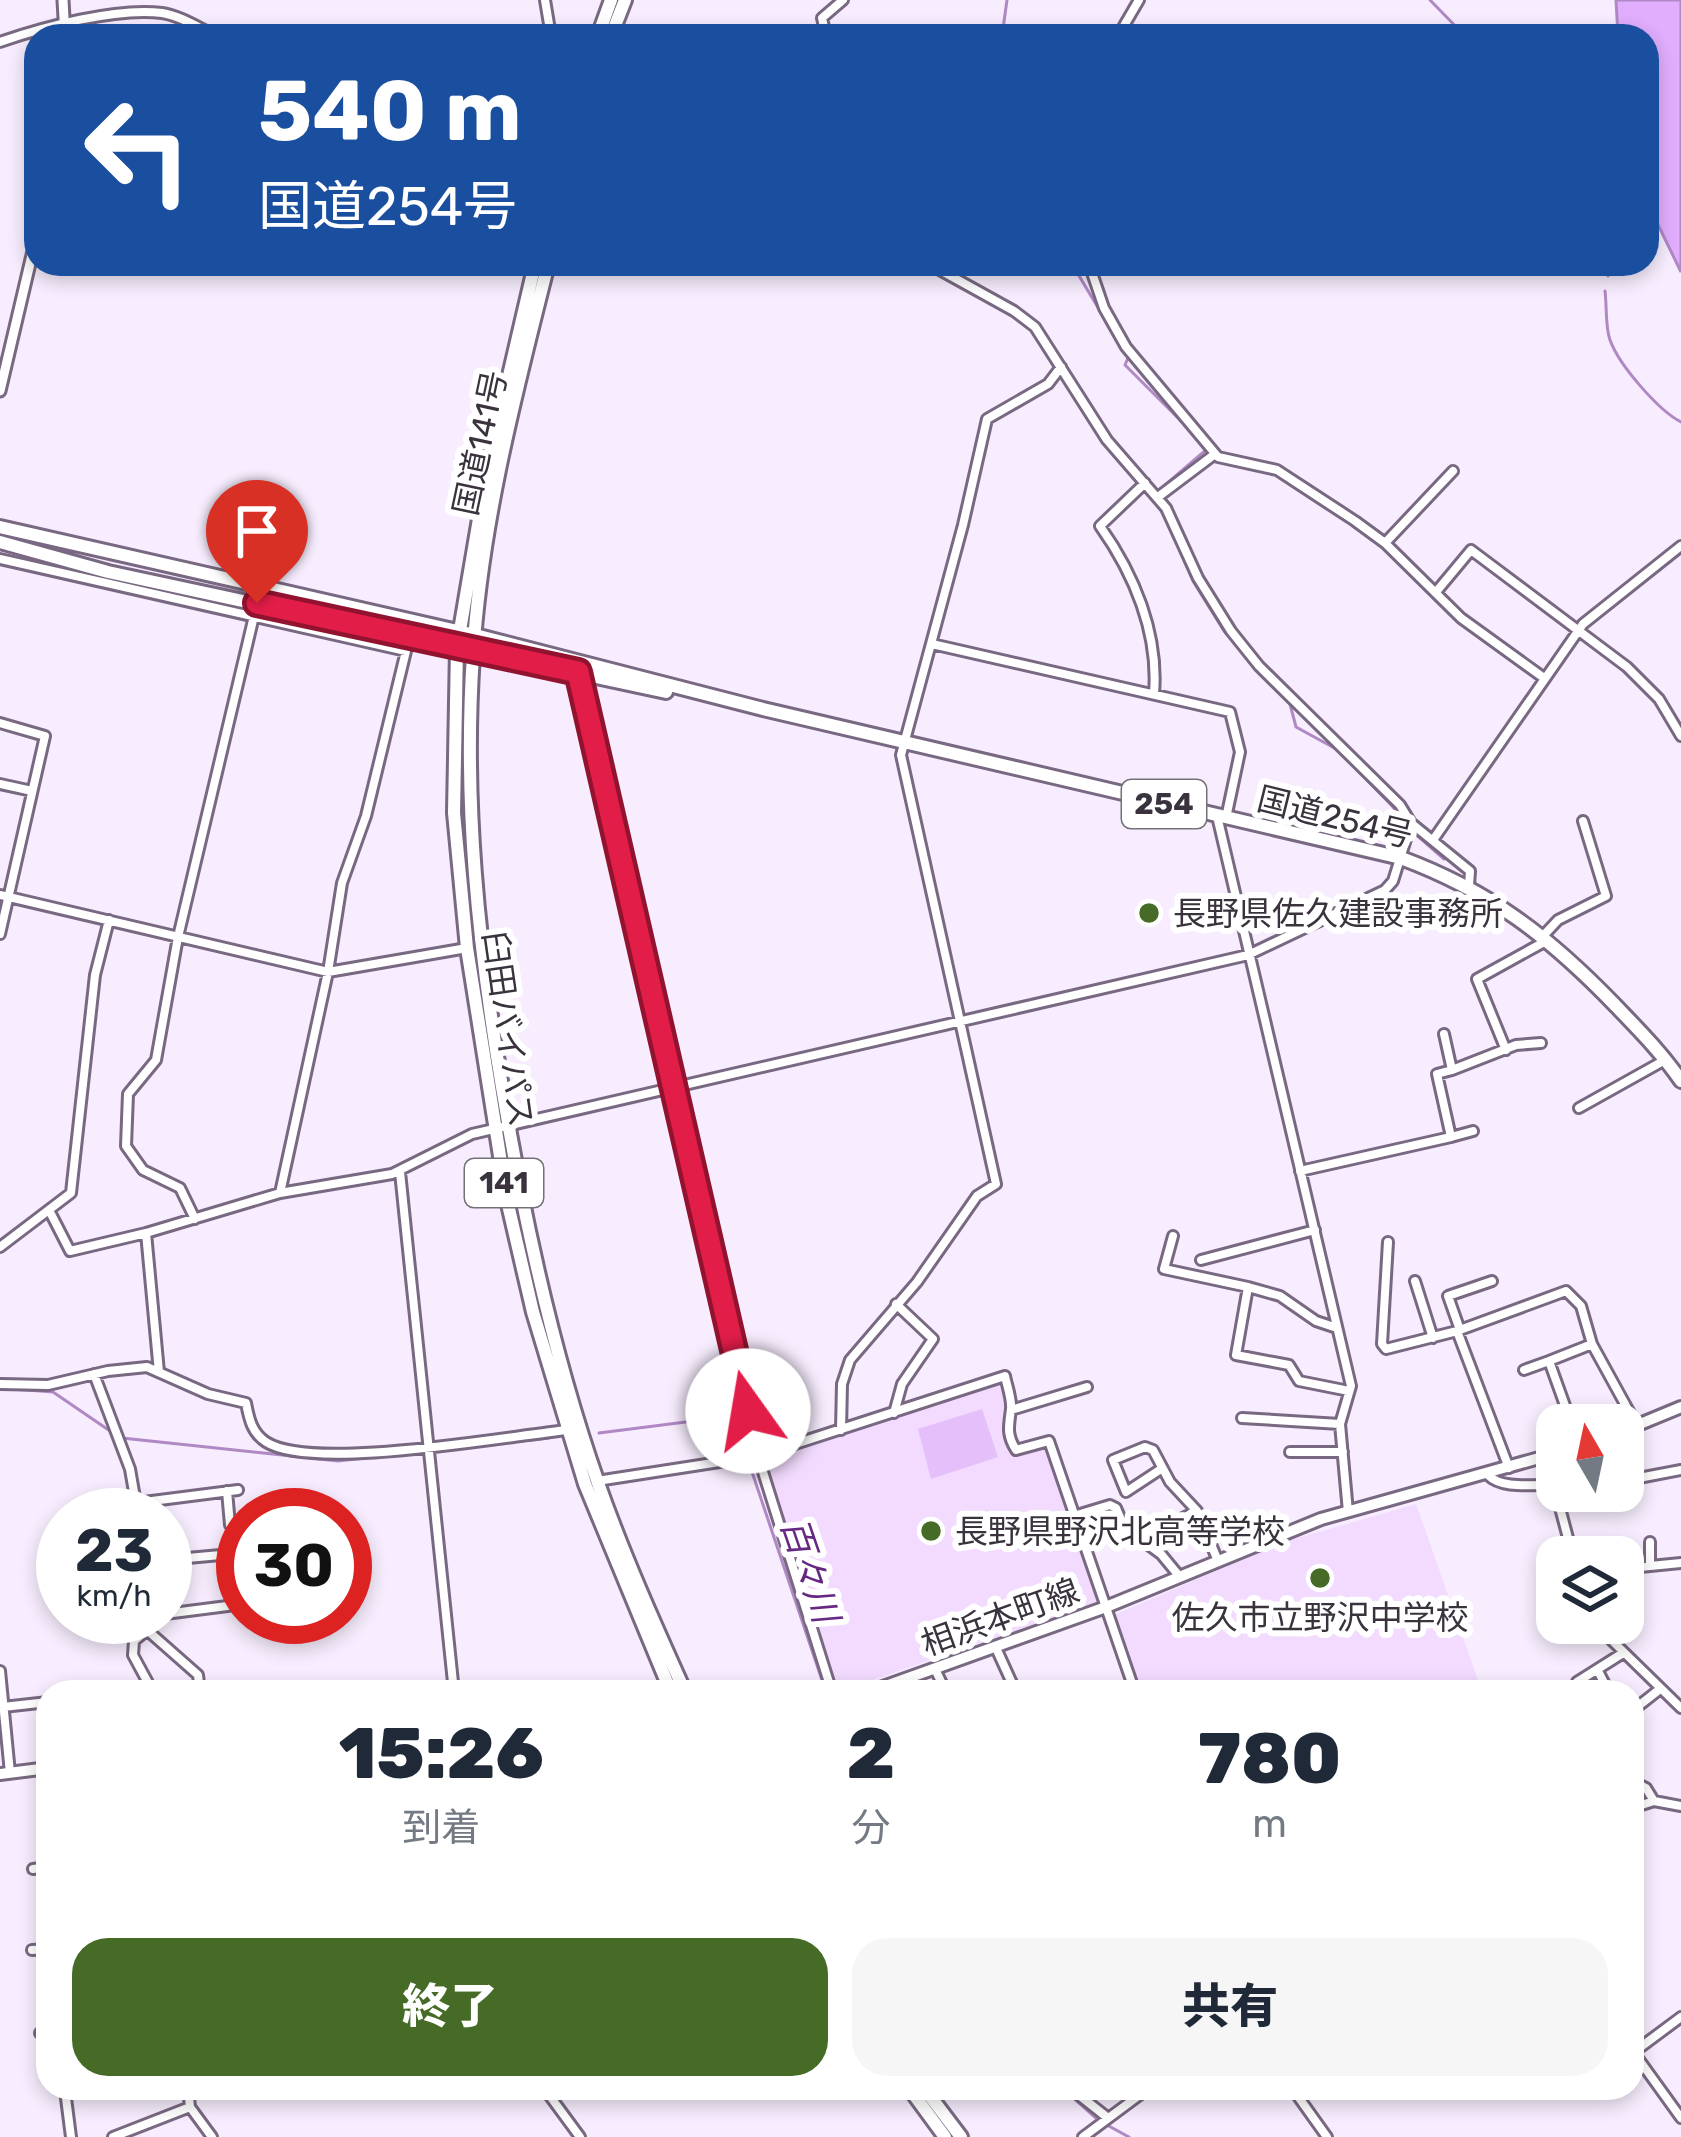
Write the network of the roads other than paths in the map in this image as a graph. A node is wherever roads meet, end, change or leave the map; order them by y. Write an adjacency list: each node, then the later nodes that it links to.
1 (843, 0): 4 (street)
2 (100, 24): 3 (street)
3 (189, 24)
4 (823, 24)
5 (25, 276): 10 (street)
6 (532, 276): 24 (highway, 国道141号 / 141)
7 (545, 276): 25 (highway, 国道141号 / 141)
8 (950, 276): 11 (street)
9 (1093, 276): 13 (street)
10 (5, 347): 12 (street)
11 (1060, 367): 15 (street); 26 (street)
12 (0, 391)
13 (1215, 454): 15 (street); 18 (street)
14 (1453, 471): 18 (street)
15 (1153, 492): 31 (street); 40 (street)
16 (0, 527): 24 (highway, 国道254号)
17 (0, 542): 22 (highway, 国道254号)
18 (1385, 543): 21 (street)
19 (1681, 546): 23 (street)
20 (0, 559): 22 (street)
21 (1436, 592): 23 (street); 30 (street)
22 (255, 610): 27 (highway, 国道254号); 47 (street); 51 (street)
23 (1577, 632): 30 (street); 34 (street)
24 (459, 633): 25 (highway, 国道254号); 27 (highway, 臼田バイパス / 141)
25 (475, 635): 28 (highway, 臼田バイパス / 141); 32 (highway, 国道254号 / 254)
26 (932, 644): 31 (street); 35 (street)
27 (457, 649): 28 (highway, 国道254号); 49 (highway, 臼田バイパス / 141)
28 (473, 652): 29 (highway, 国道254号 / 254); 61 (highway, 臼田バイパス / 141)
29 (578, 672): 32 (highway, 国道254号 / 254); 59 (street)
30 (1544, 678): 41 (street)
31 (1154, 694): 38 (street)
32 (763, 709): 35 (highway, 国道254号 / 254)
33 (0, 723): 37 (street)
34 (1681, 736)
35 (905, 741): 38 (highway, 国道254号 / 254); 52 (street)
36 (0, 784): 37 (street)
37 (32, 791): 44 (street)
38 (1221, 817): 42 (highway, 国道254号 / 254); 50 (street)
39 (1583, 821): 48 (street)
40 (1411, 823): 41 (street); 42 (street)
41 (1433, 840): 43 (street)
42 (1401, 858): 43 (highway, 国道254号 / 254); 50 (street)
43 (1469, 886): 48 (highway, 国道254号 / 254)
44 (4, 896): 45 (street); 46 (street)
45 (109, 920): 47 (street); 67 (street)
46 (0, 934)
47 (178, 937): 51 (street); 68 (street)
48 (1545, 938): 55 (street); 56 (highway, 国道254号 / 254)
49 (467, 948): 51 (street); 61 (highway, 臼田バイパス / 141)
50 (1248, 955): 52 (street); 64 (street)
51 (328, 972): 66 (street)
52 (961, 1020): 59 (street); 78 (street)
53 (1444, 1034): 57 (street)
54 (1541, 1042): 55 (street)
55 (1506, 1050): 57 (street)
56 (1665, 1060): 58 (highway, 国道254号 / 254); 60 (street)
57 (1452, 1070): 63 (street)
58 (1679, 1076)
59 (673, 1088): 61 (street); 103 (street)
60 (1579, 1108)
61 (501, 1128): 65 (street); 98 (highway, 臼田バイパス / 141); 110 (highway, 臼田バイパス / 141)
62 (1473, 1132): 63 (street)
63 (1450, 1136): 64 (street)
64 (1300, 1171): 69 (street)
65 (400, 1172): 66 (street); 100 (street)
66 (280, 1193): 68 (street)
67 (50, 1212): 70 (street); 73 (street)
68 (195, 1219): 70 (street)
69 (1315, 1230): 74 (street); 79 (street)
70 (146, 1233): 85 (street)
71 (1173, 1236): 77 (street)
72 (1388, 1242): 81 (street)
73 (0, 1247)
74 (1202, 1260)
75 (1415, 1281): 81 (street)
76 (1492, 1281): 80 (street)
77 (1248, 1287): 79 (street); 89 (street)
78 (896, 1304): 94 (street); 99 (street)
79 (1334, 1327): 89 (street)
80 (1459, 1330): 81 (street); 82 (street); 105 (street)
81 (1433, 1338)
82 (1592, 1344): 83 (street); 91 (street)
83 (1549, 1361): 84 (street); 90 (street)
84 (1524, 1370)
85 (159, 1372): 86 (street); 100 (street)
86 (94, 1374): 87 (street); 112 (street)
87 (0, 1384)
88 (1087, 1388): 93 (street)
89 (1349, 1390): 97 (street)
90 (1564, 1404)
91 (1625, 1404)
92 (1681, 1407): 96 (main road)
93 (1010, 1411): 94 (street); 115 (street)
94 (894, 1414): 99 (street)
95 (1242, 1418): 97 (street)
96 (1644, 1423)
97 (1340, 1424): 102 (street)
98 (568, 1430): 100 (street); 133 (highway, 臼田バイパス / 141)
99 (841, 1430): 103 (street)
100 (428, 1445): 132 (street)
101 (1290, 1452): 102 (street)
102 (1343, 1452): 114 (street)
103 (758, 1456): 110 (street); 135 (street)
104 (1536, 1460): 105 (main road, 相浜本町線)
105 (1509, 1468): 108 (main road, 相浜本町線)
106 (1161, 1469): 106 (street); 113 (street)
107 (1681, 1470): 109 (street)
108 (1489, 1474): 111 (street); 114 (main road, 相浜本町線)
109 (1644, 1477)
110 (597, 1481): 134 (highway, 臼田バイパス / 141)
111 (1536, 1484)
112 (133, 1488)
113 (1197, 1511): 116 (street); 118 (street)
114 (1348, 1512): 118 (main road, 相浜本町線)
115 (1077, 1515): 116 (street); 121 (street)
116 (1141, 1539): 120 (street)
117 (1650, 1542): 119 (street)
118 (1218, 1561): 120 (main road, 相浜本町線)
119 (1681, 1563)
120 (1180, 1577): 121 (main road, 相浜本町線)
121 (1106, 1607): 125 (main road, 相浜本町線); 139 (street)
122 (134, 1644): 130 (street)
123 (163, 1644): 131 (street)
124 (1614, 1644): 126 (street)
125 (995, 1648): 127 (main road, 相浜本町線); 138 (street)
126 (1623, 1653): 129 (street); 142 (street)
127 (935, 1669): 136 (main road, 相浜本町線); 137 (street)
128 (0, 1671): 145 (street)
129 (1598, 1671): 140 (street); 141 (street)
130 (147, 1680)
131 (199, 1680)
132 (453, 1680)
133 (666, 1680)
134 (680, 1680)
135 (828, 1680)
136 (903, 1680)
137 (940, 1680)
138 (1010, 1680)
139 (1131, 1680)
140 (1581, 1680)
141 (1603, 1680)
142 (1660, 1689): 143 (street); 146 (street)
143 (1644, 1702)
144 (36, 1703): 145 (street)
145 (3, 1707): 148 (street)
146 (1681, 1708)
147 (36, 1769): 148 (main road)
148 (5, 1773)
149 (1644, 1787): 150 (street)
150 (1654, 1801): 151 (street); 152 (street)
151 (1644, 1804)
152 (1681, 1805)
153 (33, 1869): 154 (street)
154 (36, 1869)
155 (32, 1950): 156 (street)
156 (36, 1950)
157 (1681, 2018): 158 (street)
158 (1644, 2043)
159 (1644, 2066): 170 (street)
160 (66, 2100): 171 (street)
161 (189, 2100): 168 (street)
162 (553, 2100): 174 (street)
163 (918, 2100): 175 (highway)
164 (933, 2100): 176 (highway)
165 (1085, 2100): 169 (street)
166 (1133, 2100): 169 (street)
167 (1301, 2100): 178 (street)
168 (190, 2107): 172 (street); 173 (street)
169 (1108, 2118): 177 (street)
170 (1681, 2118)
171 (71, 2137)
172 (112, 2137)
173 (212, 2137)
174 (580, 2137)
175 (945, 2137)
176 (962, 2137)
177 (1083, 2137)
178 (1327, 2137)

